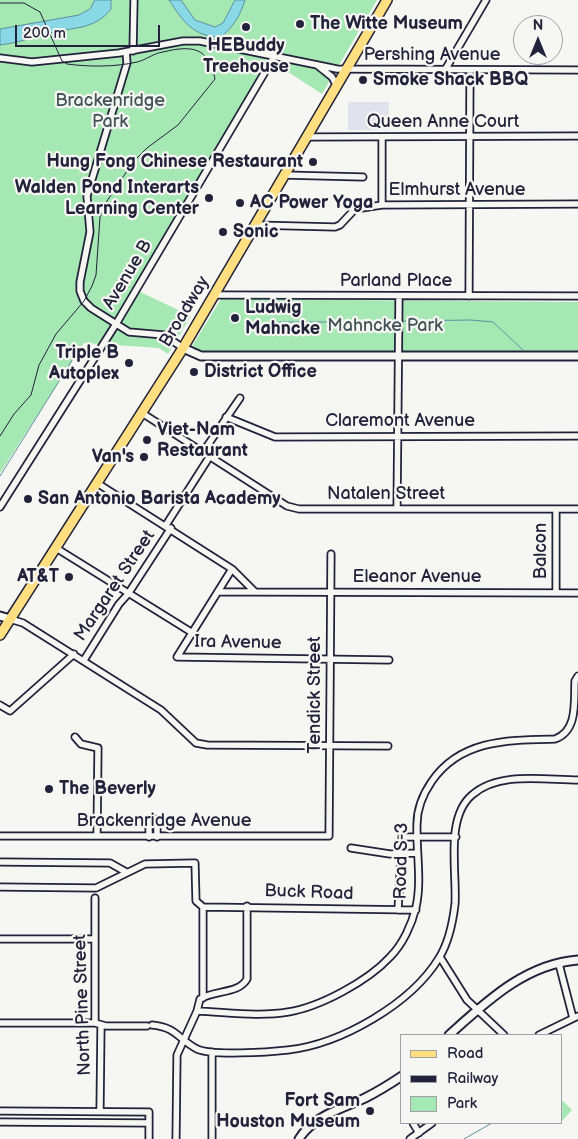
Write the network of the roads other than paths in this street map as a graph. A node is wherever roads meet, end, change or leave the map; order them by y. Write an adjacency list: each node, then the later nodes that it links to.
1 (134, 0): 4 (street)
2 (387, 0): 9 (main road, Broadway)
3 (486, 0): 10 (street)
4 (133, 51): 5 (street, Pershing Avenue); 6 (street, Pershing Avenue)
5 (126, 52): 7 (street, Pershing Avenue); 28 (street)
6 (275, 55): 8 (street, Pershing Avenue); 28 (street, Avenue B)
7 (0, 58)
8 (315, 64): 9 (street, Pershing Avenue); 13 (street)
9 (347, 69): 10 (street, Pershing Avenue); 13 (main road, Broadway)
10 (445, 70): 11 (street, Pershing Avenue)
11 (470, 70): 12 (street, Pershing Avenue); 17 (street)
12 (578, 70)
13 (337, 86): 15 (main road, Broadway)
14 (578, 136): 17 (street, Queen Anne Court)
15 (307, 137): 16 (street, Queen Anne Court); 18 (main road, Broadway)
16 (382, 137): 17 (street, Queen Anne Court); 21 (street)
17 (469, 137): 22 (street)
18 (284, 175): 19 (street); 23 (main road, Broadway)
19 (363, 177)
20 (578, 204): 22 (street, Elmhurst Avenue)
21 (382, 205): 22 (street, Elmhurst Avenue); 23 (street, Elmhurst Avenue)
22 (469, 206): 26 (street)
23 (255, 225): 24 (main road, Broadway)
24 (214, 295): 25 (street, Parland Place); 29 (main road, Broadway)
25 (399, 296): 26 (street, Parland Place); 30 (street)
26 (469, 296): 27 (street, Parland Place)
27 (578, 296)
28 (116, 324): 29 (street); 40 (street, Avenue B)
29 (182, 348): 30 (street); 33 (main road, Broadway)
30 (399, 356): 31 (street); 35 (street)
31 (578, 356)
32 (240, 398): 34 (street)
33 (142, 413): 37 (street); 39 (main road, Broadway)
34 (226, 417): 35 (street, Claremont Avenue); 37 (street)
35 (398, 436): 36 (street, Claremont Avenue); 41 (street)
36 (578, 436)
37 (203, 452): 38 (street, Natalen Street)
38 (210, 456): 41 (street, Natalen Street); 44 (street, Margaret Street)
39 (97, 482): 44 (street); 45 (main road, Broadway)
40 (0, 507)
41 (397, 509): 42 (street, Natalen Street)
42 (556, 509): 43 (street, Natalen Street); 51 (street, Balcon)
43 (578, 509)
44 (169, 527): 47 (street); 53 (street, Margaret Street)
45 (56, 548): 53 (street, Ira Avenue); 55 (main road, Broadway)
46 (331, 554): 50 (street, Tendick Street)
47 (232, 569): 48 (street); 49 (street)
48 (218, 592): 49 (street, Eleanor Avenue); 56 (street)
49 (256, 592): 50 (street, Eleanor Avenue)
50 (330, 592): 51 (street, Eleanor Avenue); 60 (street, Tendick Street)
51 (556, 592): 52 (street, Eleanor Avenue)
52 (578, 593)
53 (128, 594): 56 (street, Ira Avenue); 59 (street, Margaret Street)
54 (0, 616): 55 (street)
55 (10, 619): 57 (main road, Broadway); 58 (street)
56 (192, 632): 60 (street, Ira Avenue)
57 (0, 634)
58 (74, 654): 59 (street); 63 (street, Margaret Street)
59 (84, 660): 65 (street)
60 (330, 660): 61 (street, Ira Avenue); 65 (street, Tendick Street)
61 (389, 660)
62 (578, 676): 75 (street, Road S-3)
63 (0, 704)
64 (75, 737): 71 (street)
65 (330, 746): 66 (street); 72 (street, Tendick Street)
66 (388, 746)
67 (578, 775): 68 (street)
68 (563, 780): 69 (street); 76 (street)
69 (578, 780)
70 (0, 836): 71 (street, Brackenridge Avenue)
71 (97, 836): 73 (street, Brackenridge Avenue)
72 (329, 836): 74 (street, Brackenridge Avenue)
73 (149, 837): 74 (street, Brackenridge Avenue); 74 (street)
74 (157, 837)
75 (417, 837): 76 (street); 78 (street, Road S-3); 79 (street)
76 (456, 837): 90 (street)
77 (351, 848): 79 (street)
78 (417, 853): 79 (street); 87 (street, Road S-3)
79 (400, 854): 86 (street)
80 (0, 862): 81 (street)
81 (126, 872): 82 (street); 85 (street)
82 (0, 887)
83 (95, 898): 89 (street, North Pine Street)
84 (247, 906): 85 (street, Buck Road); 86 (street, Buck Road); 93 (street)
85 (202, 907): 93 (street)
86 (398, 910): 87 (street, Buck Road)
87 (416, 910): 95 (street, Road S-3)
88 (0, 939): 89 (street)
89 (95, 939): 98 (street, North Pine Street)
90 (440, 957): 94 (street); 103 (street)
91 (578, 960): 92 (street)
92 (558, 964): 94 (street); 96 (street)
93 (203, 998): 95 (street)
94 (478, 1009): 99 (street); 100 (street)
95 (197, 1011): 102 (street)
96 (575, 1017): 101 (street)
97 (0, 1023): 98 (street)
98 (98, 1024): 102 (street); 106 (street, North Pine Street)
99 (450, 1034)
100 (503, 1034)
101 (541, 1034)
102 (184, 1038): 103 (street); 113 (street)
103 (212, 1052): 114 (street)
104 (400, 1077): 115 (street)
105 (0, 1111): 106 (street)
106 (100, 1111): 108 (street)
107 (0, 1122): 108 (street)
108 (149, 1123): 112 (street)
109 (414, 1124): 111 (street)
110 (431, 1124): 111 (street)
111 (419, 1133): 116 (street)
112 (149, 1139)
113 (176, 1139)
114 (212, 1139)
115 (299, 1139)
116 (410, 1139)

